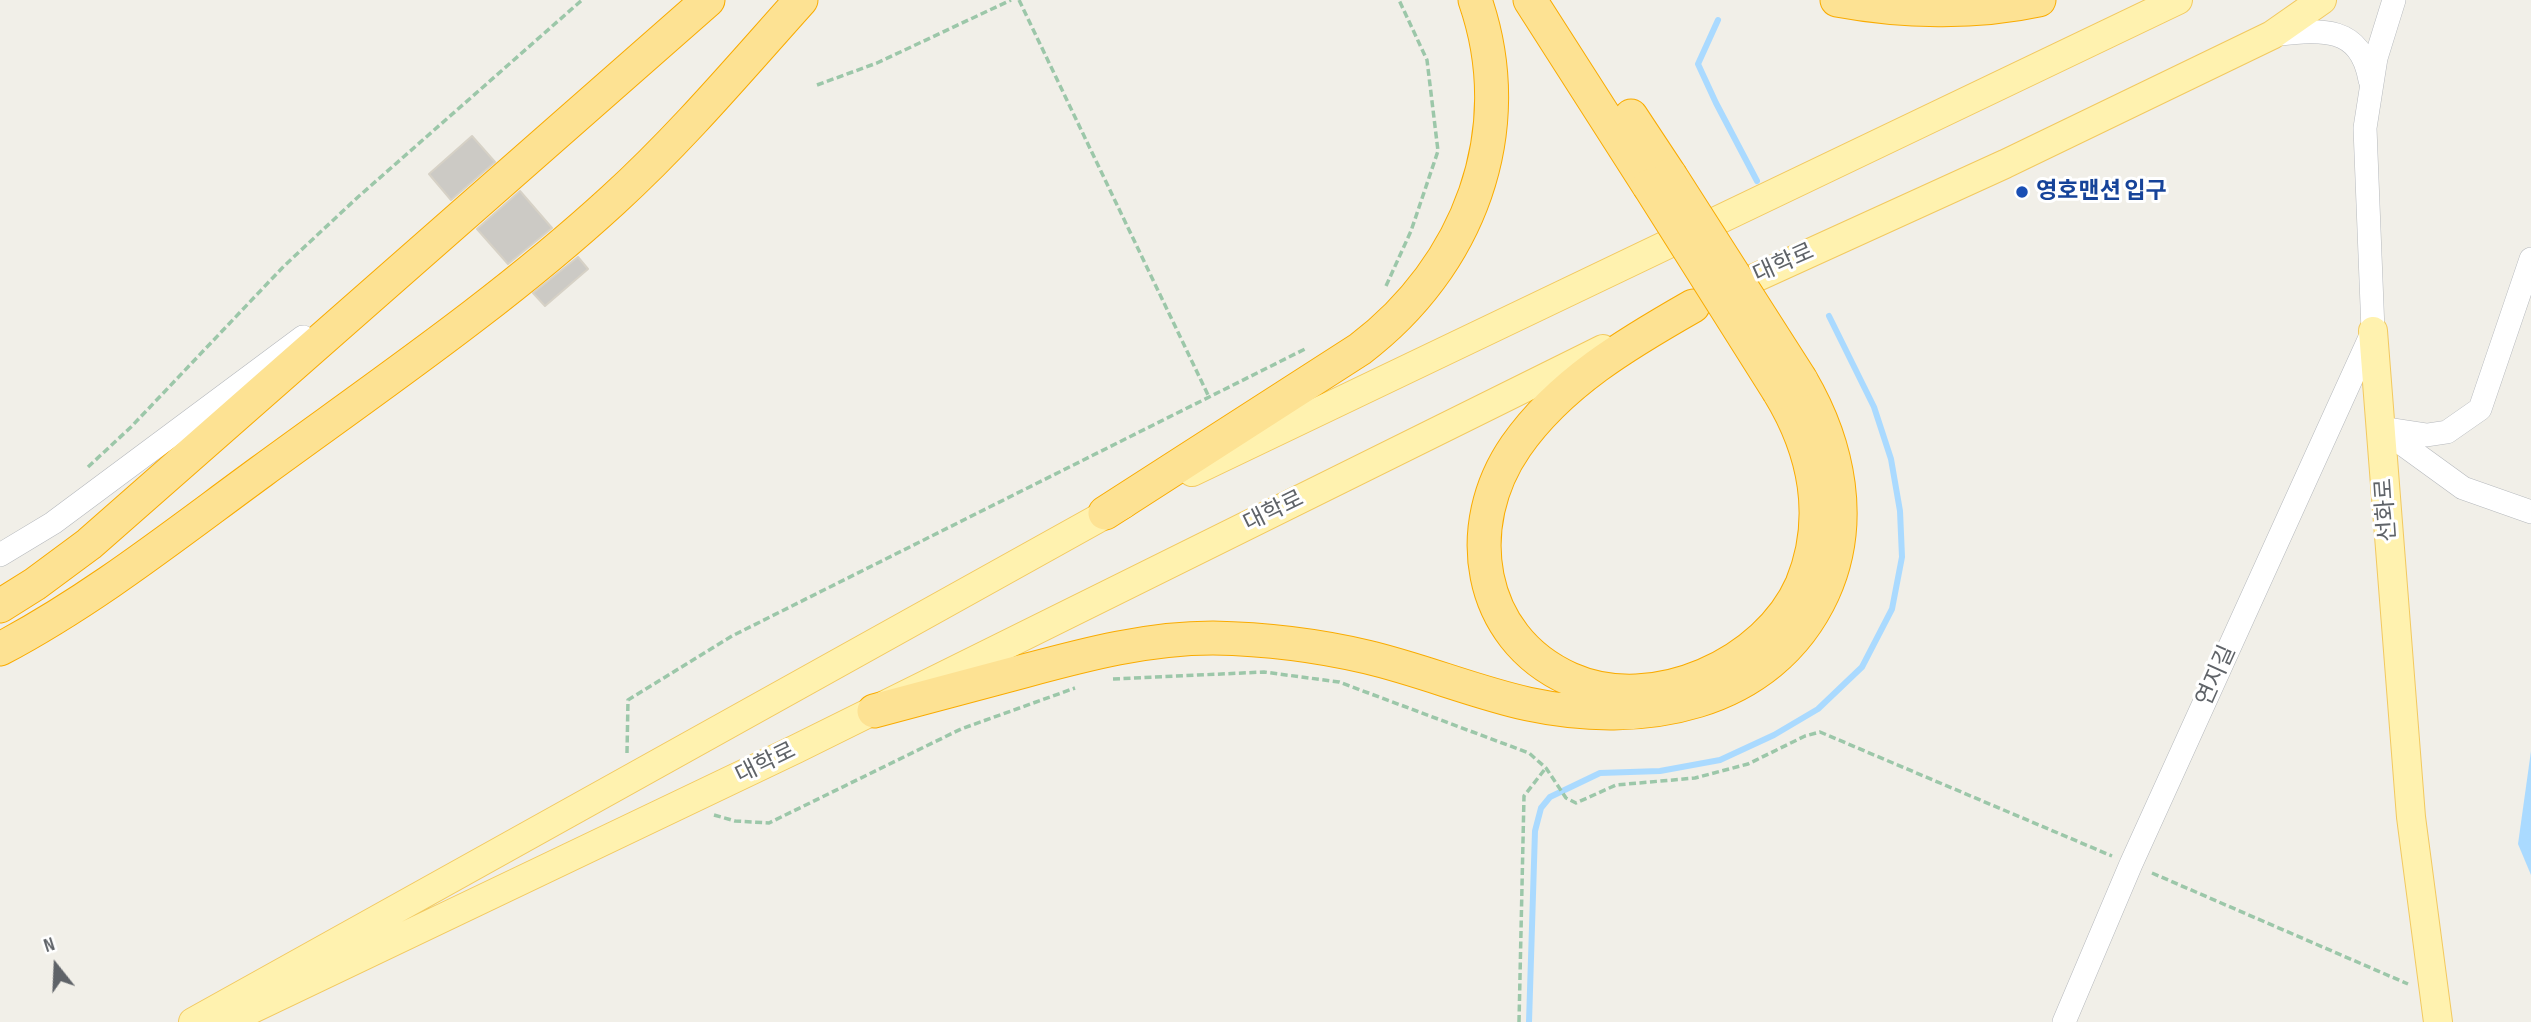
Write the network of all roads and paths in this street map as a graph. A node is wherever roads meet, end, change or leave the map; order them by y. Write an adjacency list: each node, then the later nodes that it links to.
1 (582, 0): 28 (path)
2 (708, 0): 19 (highway)
3 (801, 0): 33 (highway)
4 (1011, 0): 16 (path)
5 (1019, 0): 26 (path)
6 (1399, 0): 21 (path)
7 (1475, 0): 30 (highway)
8 (1530, 0): 18 (highway)
9 (1556, 0): 18 (highway)
10 (1837, 0): 11 (highway)
11 (2039, 0)
12 (2178, 0): 30 (main road)
13 (2322, 0): 15 (main road, 대학로)
14 (2394, 0): 17 (street, 선화로)
15 (2272, 35): 17 (street); 22 (main road, 대학로)
16 (817, 85)
17 (2371, 89): 23 (street, 선화로)
18 (1659, 181): 25 (highway, bridge)
19 (444, 233): 31 (street); 32 (highway)
20 (2531, 259): 27 (street)
21 (1385, 288)
22 (1693, 306): 25 (highway); 36 (main road, 대학로)
23 (2373, 331): 27 (main road, 선화로); 40 (street, 연지길)
24 (1312, 346): 26 (path)
25 (1790, 386): 36 (highway)
26 (1209, 397): 38 (path)
27 (2381, 428): 29 (street); 41 (main road, 선화로)
28 (84, 470)
29 (2531, 512)
30 (1105, 513): 38 (main road)
31 (0, 555)
32 (0, 606)
33 (0, 649)
34 (1100, 679): 37 (path)
35 (1075, 688): 39 (path)
36 (874, 711): 39 (main road, 대학로)
37 (1546, 768): 40 (path); 44 (path)
38 (626, 780): 42 (main road)
39 (682, 805): 43 (main road, 대학로)
40 (2131, 864): 41 (path); 45 (street, 연지길)
41 (2435, 994): 46 (main road, 선화로)
42 (193, 1022)
43 (225, 1022)
44 (1519, 1022)
45 (2064, 1022)
46 (2438, 1022)

